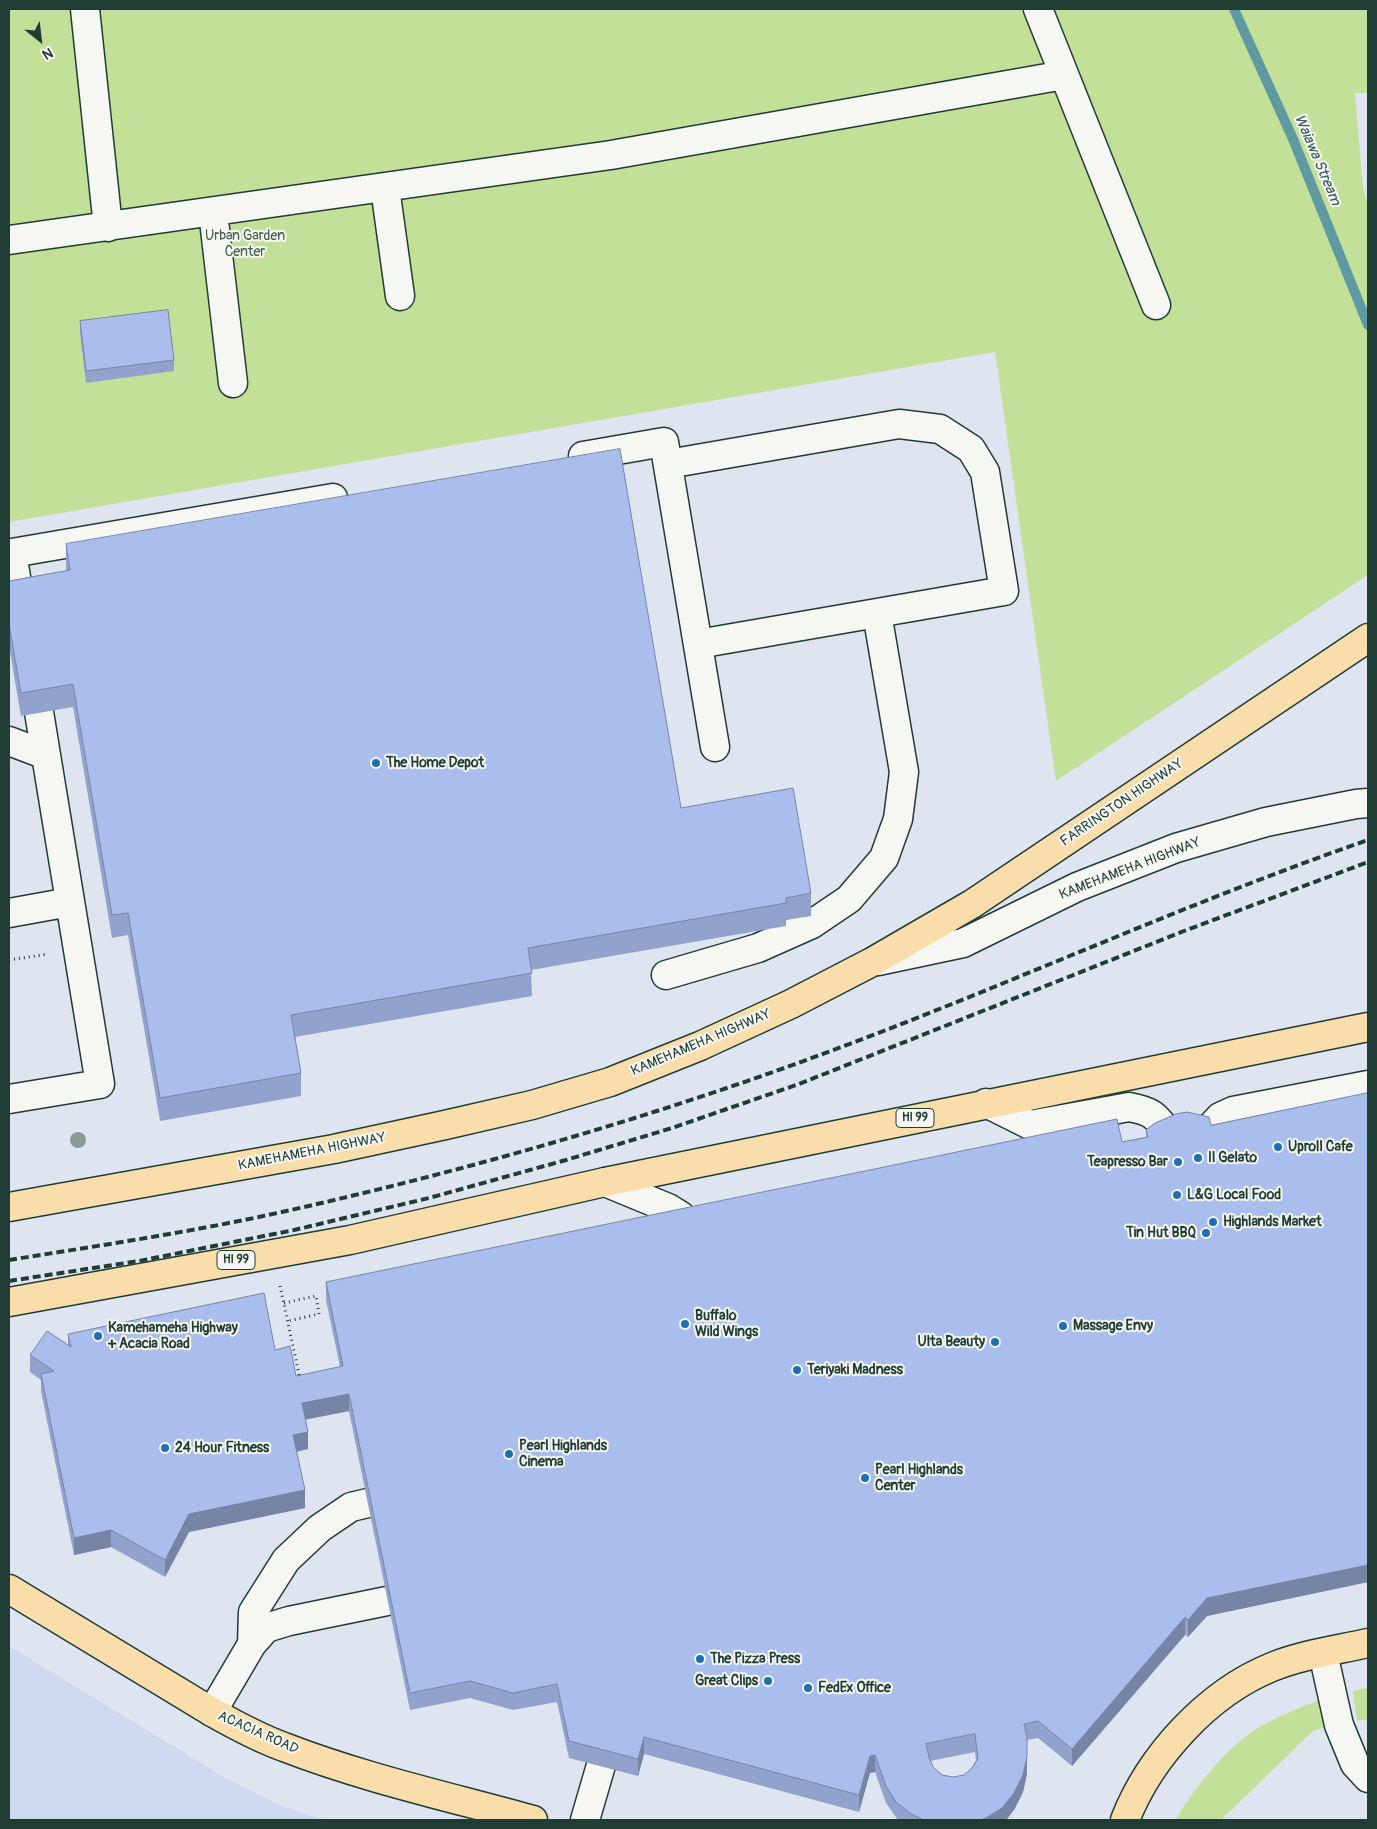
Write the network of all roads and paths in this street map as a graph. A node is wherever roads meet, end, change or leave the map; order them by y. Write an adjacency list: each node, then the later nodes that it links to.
1 (85, 9): 6 (street)
2 (1038, 9): 3 (street)
3 (1064, 75): 4 (street); 9 (street)
4 (385, 188): 5 (street); 8 (street)
5 (214, 212): 6 (street); 10 (street)
6 (108, 227): 7 (street)
7 (9, 240)
8 (400, 296)
9 (1156, 306)
10 (233, 383)
11 (557, 460): 12 (street)
12 (668, 464): 16 (street); 18 (street)
13 (353, 495): 14 (street)
14 (10, 553): 15 (street)
15 (20, 601)
16 (877, 613): 18 (street); 29 (street)
17 (1368, 638): 28 (main road, FARRINGTON HIGHWAY)
18 (698, 644): 21 (street)
19 (39, 712): 22 (street)
20 (9, 741): 22 (street)
21 (715, 747)
22 (46, 755): 24 (street)
23 (1368, 803): 28 (street, KAMEHAMEHA HIGHWAY)
24 (70, 902): 25 (street); 32 (street)
25 (9, 913)
26 (52, 953): 27 (path)
27 (9, 960)
28 (872, 962): 37 (main road, KAMEHAMEHA HIGHWAY)
29 (666, 975)
30 (1368, 1027): 33 (main road, HI 99)
31 (1368, 1085): 35 (street)
32 (9, 1099)
33 (986, 1103): 34 (street); 36 (main road, HI 99)
34 (1168, 1133)
35 (1205, 1133)
36 (606, 1182): 38 (street); 40 (main road, HI 99)
37 (9, 1207)
38 (688, 1225)
39 (280, 1286): 41 (path)
40 (9, 1302)
41 (284, 1303): 42 (path); 42 (path)
42 (288, 1321): 43 (path)
43 (301, 1383)
44 (368, 1503): 48 (street)
45 (9, 1589): 51 (main road, ACACIA ROAD)
46 (388, 1601): 48 (street)
47 (1368, 1643): 49 (main road)
48 (252, 1644): 51 (street)
49 (1322, 1652): 52 (street); 55 (main road)
50 (616, 1710): 54 (street)
51 (212, 1712): 53 (main road, ACACIA ROAD)
52 (1368, 1778)
53 (533, 1820)
54 (585, 1820)
55 (1126, 1820)

